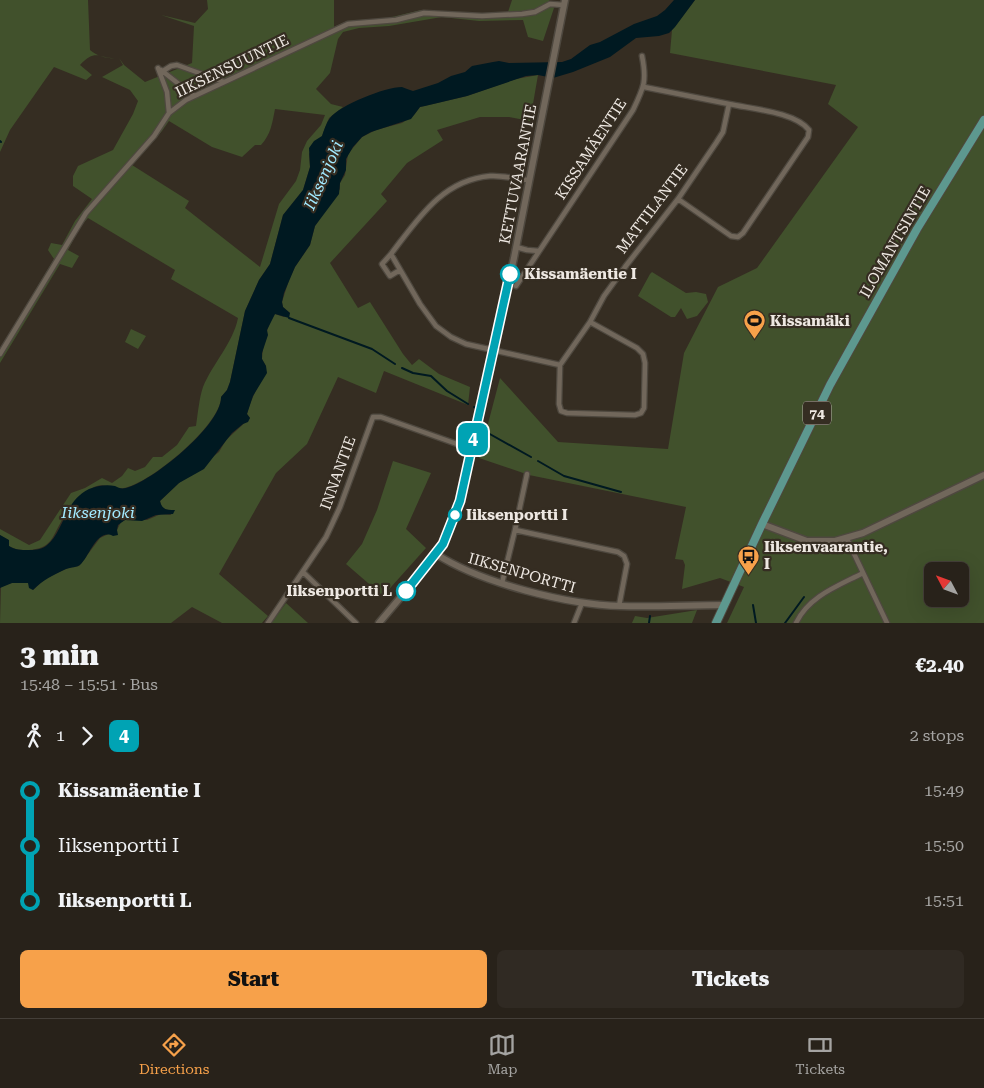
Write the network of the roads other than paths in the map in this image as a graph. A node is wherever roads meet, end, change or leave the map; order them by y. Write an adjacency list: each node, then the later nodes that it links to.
1 (565, 2): 4 (street, IIKSENSUUNTIE); 10 (street, KETTUVAARANTIE)
2 (642, 56): 5 (street, KISSAMÄENTIE)
3 (163, 71): 4 (street); 6 (street); 8 (street)
4 (225, 82): 6 (street, IIKSENSUUNTIE)
5 (644, 87): 7 (street); 13 (street, KISSAMÄENTIE)
6 (194, 96): 8 (street, IIKSENSUUNTIE)
7 (729, 104): 11 (street, MATTILANTIE); 11 (street)
8 (169, 114): 19 (street, IIKSENSUUNTIE)
9 (984, 120): 24 (main road, ILOMANTSINTIE / 74)
10 (528, 180): 12 (street, KETTUVAARANTIE); 14 (street)
11 (678, 199): 17 (street, MATTILANTIE)
12 (516, 248): 13 (street); 18 (street, KETTUVAARANTIE)
13 (539, 251): 16 (street, KISSAMÄENTIE)
14 (391, 254): 15 (street); 15 (street)
15 (400, 270): 18 (street)
16 (516, 286)
17 (590, 322): 20 (street, MATTILANTIE); 20 (street)
18 (493, 350): 20 (street); 21 (street, KETTUVAARANTIE)
19 (0, 354)
20 (560, 364)
21 (471, 449): 27 (street, KETTUVAARANTIE); 28 (street, INNANTIE)
22 (527, 474): 25 (street)
23 (984, 475): 26 (street)
24 (762, 524): 26 (street); 32 (main road, ILOMANTSINTIE / 74)
25 (515, 530): 30 (street); 33 (street)
26 (847, 538): 29 (street)
27 (436, 554): 30 (street, IIKSENPORTTI); 36 (street, KETTUVAARANTIE)
28 (304, 573): 34 (street, INNANTIE); 35 (street)
29 (863, 573): 39 (street); 40 (street)
30 (502, 583): 31 (street, IIKSENPORTTI)
31 (582, 603): 33 (street, IIKSENPORTTI); 37 (street)
32 (724, 605): 33 (street, IIKSENPORTTI); 38 (main road, ILOMANTSINTIE / 74)
33 (619, 606)
34 (268, 623)
35 (356, 623)
36 (379, 623)
37 (574, 623)
38 (716, 623)
39 (796, 623)
40 (887, 623)

